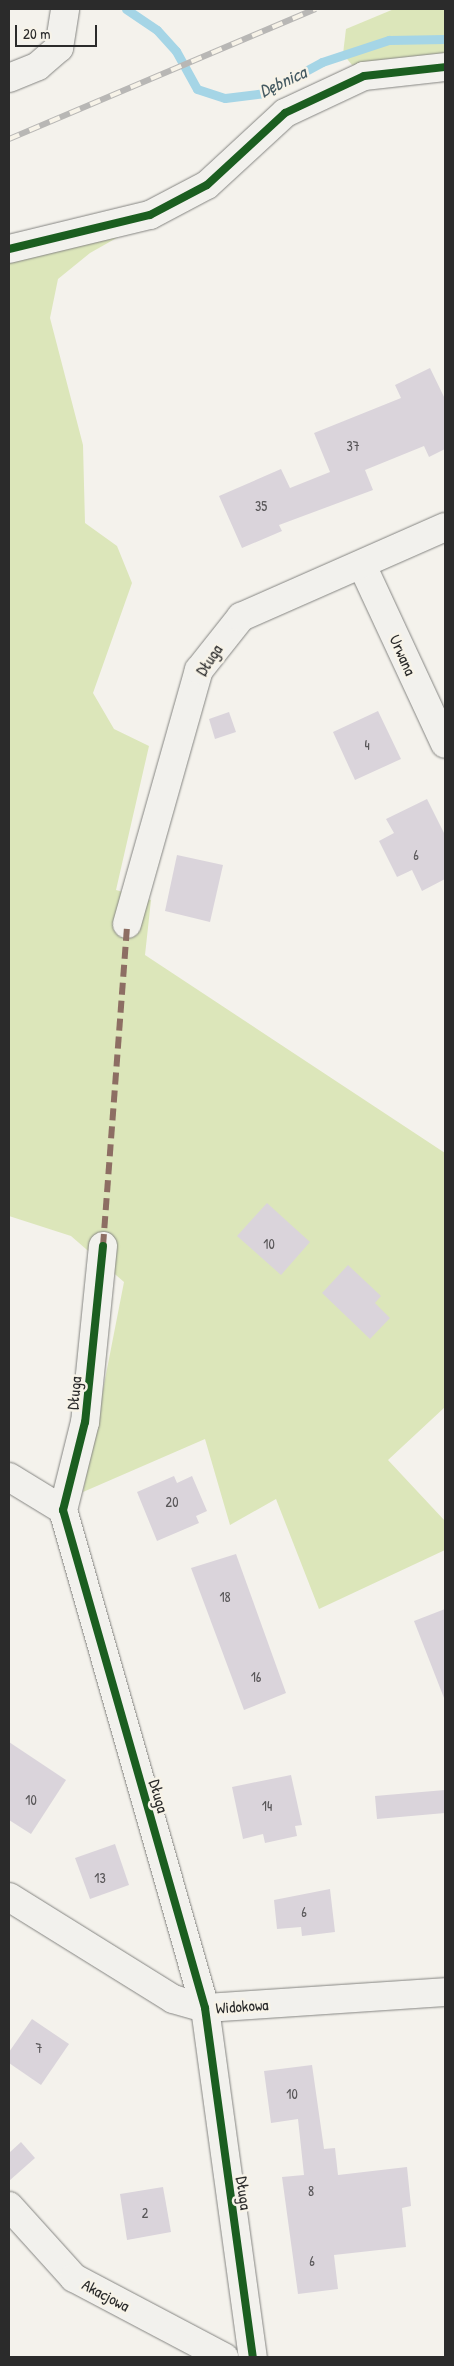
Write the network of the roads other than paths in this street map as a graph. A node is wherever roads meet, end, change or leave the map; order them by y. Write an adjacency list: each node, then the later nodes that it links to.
1 (65, 9): 3 (street)
2 (445, 67): 4 (street)
3 (9, 78)
4 (9, 249)
5 (445, 527): 6 (street, Długa)
6 (362, 565): 7 (street, Urwana); 8 (street, Długa)
7 (445, 744)
8 (127, 924)
9 (103, 1246): 11 (street, Długa)
10 (9, 1477): 11 (street)
11 (63, 1510): 14 (street, Długa)
12 (9, 1897): 14 (street, Widokowa)
13 (445, 1992): 14 (street, Widokowa)
14 (205, 2008): 17 (street, Długa)
15 (9, 2206): 16 (street, Akacjowa)
16 (224, 2357)
17 (253, 2357)

